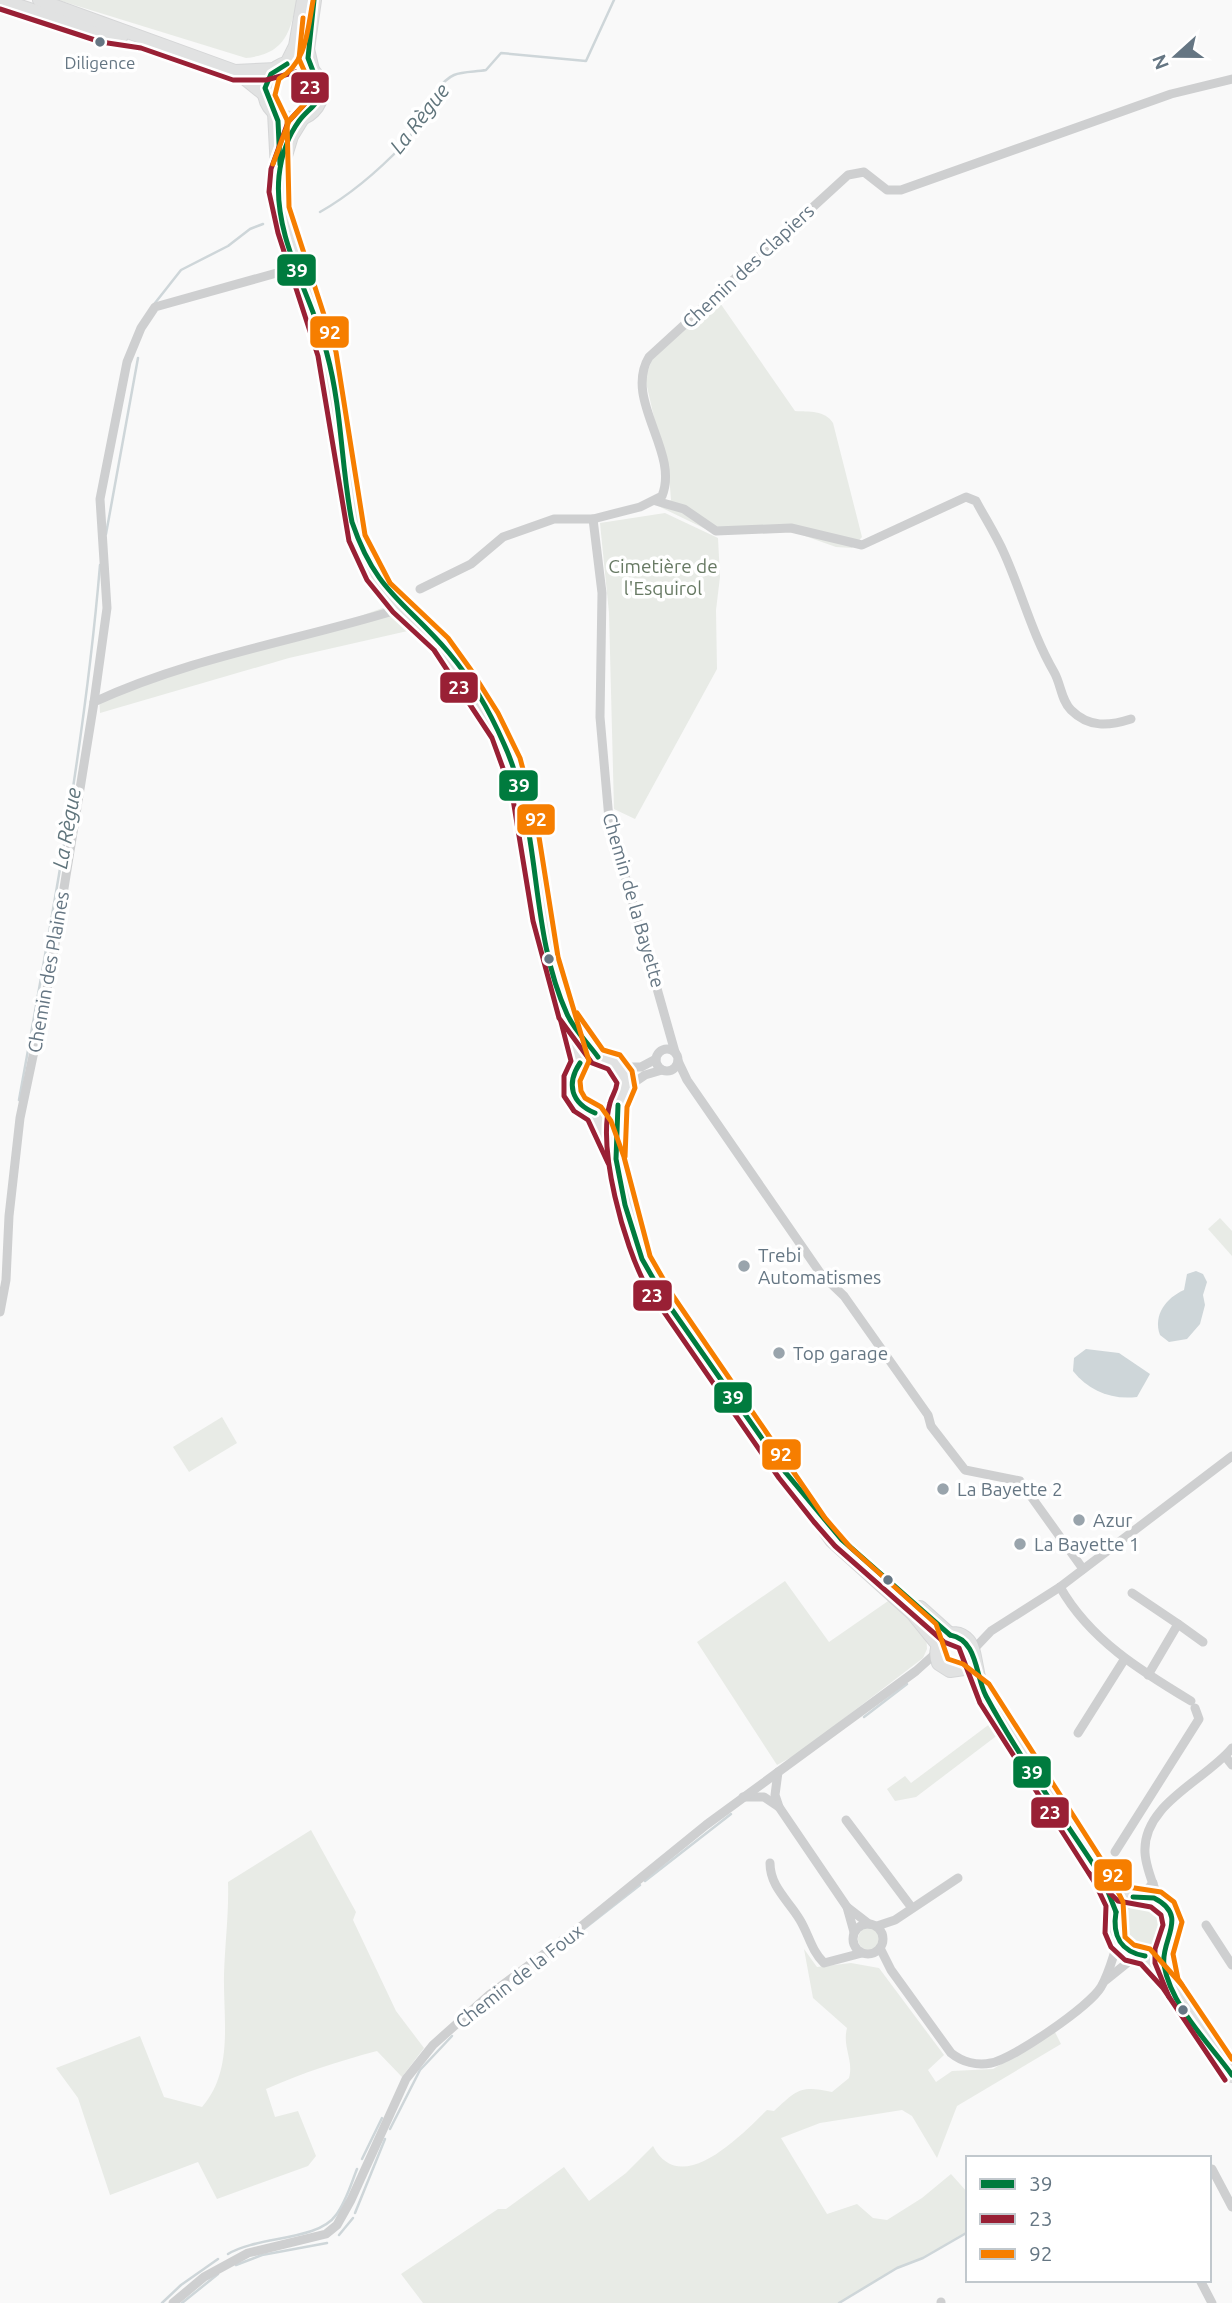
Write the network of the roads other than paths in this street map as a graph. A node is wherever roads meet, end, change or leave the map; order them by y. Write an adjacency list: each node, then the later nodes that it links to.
1 (2, 0): 5 (main road)
2 (39, 0): 5 (main road)
3 (303, 0): 6 (main road)
4 (314, 0): 7 (main road)
5 (144, 39): 8 (main road)
6 (282, 66): 7 (main road); 8 (main road); 10 (main road)
7 (312, 70): 12 (main road)
8 (235, 71): 10 (main road)
9 (1232, 79): 15 (street, Chemin des Clapiers)
10 (266, 96): 11 (main road)
11 (275, 112): 12 (main road); 13 (main road)
12 (302, 118): 13 (main road)
13 (280, 171): 14 (main road)
14 (298, 267): 18 (main road); 19 (street, Chemin des Plaines)
15 (656, 501): 16 (street); 20 (street)
16 (593, 519): 17 (street); 22 (street, Chemin de la Bayette)
17 (421, 589)
18 (399, 606): 19 (street); 21 (main road)
19 (94, 702): 33 (street, Chemin des Plaines)
20 (1130, 719)
21 (567, 1015): 23 (main road); 25 (main road)
22 (673, 1054): 24 (street); 27 (street); 28 (street)
23 (598, 1057): 25 (main road); 26 (main road)
24 (656, 1059): 26 (street); 27 (street)
25 (580, 1063): 31 (main road)
26 (621, 1068): 29 (main road)
27 (667, 1070): 28 (street); 29 (street)
28 (687, 1080): 36 (street)
29 (626, 1088): 30 (main road)
30 (618, 1105): 31 (main road); 32 (main road)
31 (595, 1113): 32 (main road)
32 (616, 1159): 35 (main road)
33 (0, 1312)
34 (1232, 1456): 36 (street)
35 (786, 1473): 40 (main road); 42 (main road)
36 (1083, 1569): 37 (street)
37 (1060, 1587): 43 (street); 44 (street)
38 (1132, 1593): 39 (street)
39 (1178, 1624): 41 (street); 48 (street)
40 (950, 1635): 42 (main road); 43 (main road)
41 (1203, 1642)
42 (937, 1648): 45 (main road); 46 (street, Chemin de la Foux)
43 (970, 1650): 47 (main road); 49 (main road)
44 (1124, 1660): 48 (street); 50 (street)
45 (942, 1667): 46 (street, Chemin de la Foux); 47 (main road)
46 (916, 1671): 54 (street, Chemin de la Foux)
47 (958, 1671): 49 (main road)
48 (1147, 1675): 59 (street)
49 (982, 1690): 65 (main road)
50 (1078, 1733)
51 (1232, 1748): 52 (street)
52 (1225, 1756): 53 (street); 61 (street)
53 (1232, 1765)
54 (778, 1772): 55 (street, Chemin de la Foux); 58 (street)
55 (768, 1780): 56 (street, Chemin de la Foux); 57 (street)
56 (743, 1797): 57 (street); 91 (street, Chemin de la Foux)
57 (766, 1799): 58 (street)
58 (779, 1807): 69 (street)
59 (1139, 1814): 61 (street); 62 (street)
60 (846, 1820): 70 (street)
61 (1153, 1823): 66 (street)
62 (1115, 1852)
63 (770, 1863): 83 (street)
64 (958, 1878): 70 (street)
65 (1103, 1878): 67 (main road); 71 (main road)
66 (1153, 1883): 67 (street); 68 (street)
67 (1138, 1897): 68 (main road); 71 (main road)
68 (1159, 1900): 79 (main road)
69 (847, 1907): 73 (street); 75 (street)
70 (912, 1908): 72 (street)
71 (1116, 1912): 78 (main road)
72 (895, 1920): 73 (street); 76 (street)
73 (873, 1925): 75 (street); 76 (street)
74 (1206, 1926): 84 (street)
75 (854, 1932): 77 (street)
76 (883, 1937): 80 (street)
77 (853, 1942): 81 (street); 83 (street)
78 (1118, 1942): 82 (main road); 85 (street)
79 (1165, 1947): 82 (main road); 86 (main road)
80 (876, 1951): 81 (street); 85 (street)
81 (862, 1953): 83 (street)
82 (1141, 1955): 85 (street); 86 (main road)
83 (844, 1956)
84 (1232, 1965)
85 (1104, 1981)
86 (1170, 1982): 87 (main road)
87 (1232, 2075)
88 (1212, 2169): 89 (street)
89 (1232, 2207)
90 (1201, 2282): 92 (street)
91 (173, 2303)
92 (1212, 2303)

